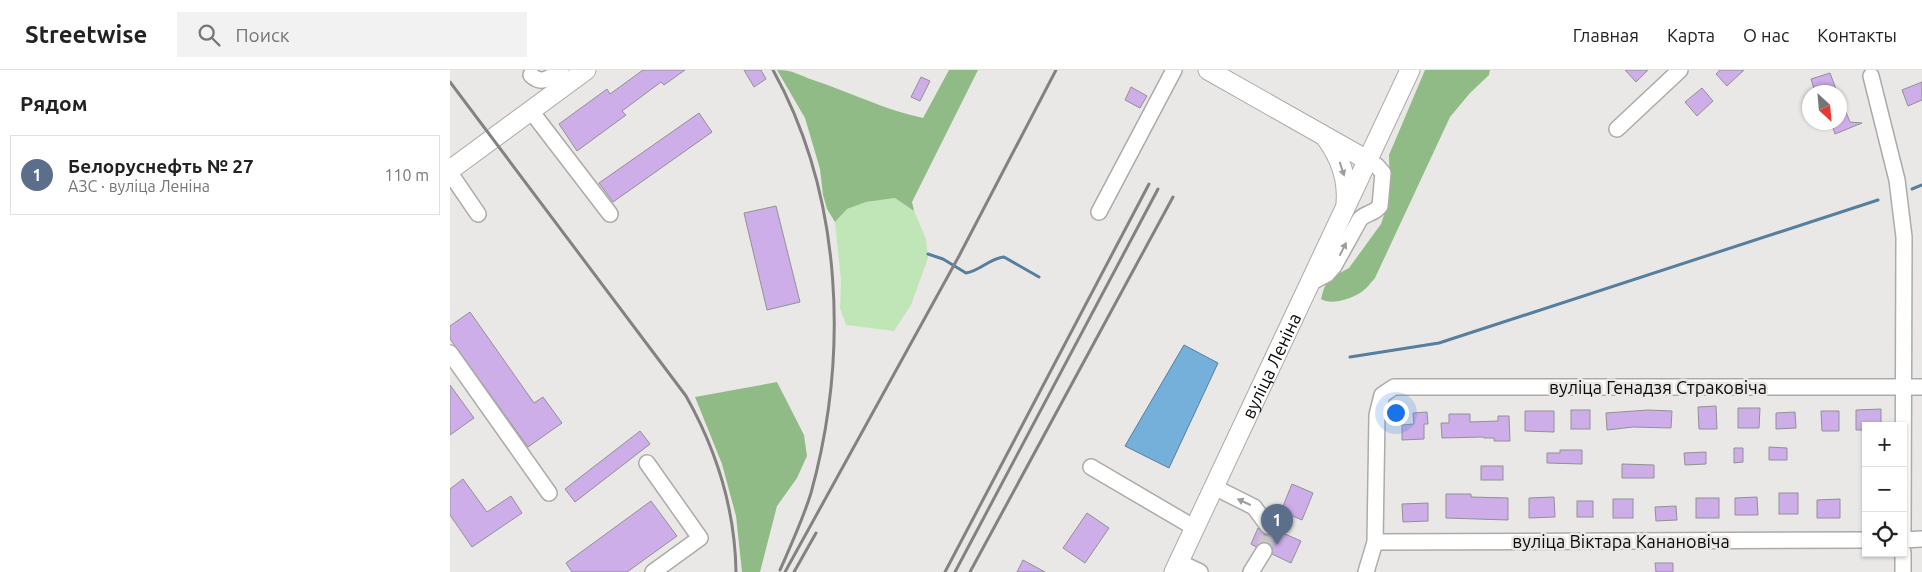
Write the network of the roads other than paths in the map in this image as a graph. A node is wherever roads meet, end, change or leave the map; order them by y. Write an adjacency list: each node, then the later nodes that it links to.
1 (561, 70): 8 (street)
2 (586, 70): 8 (main road)
3 (1174, 70): 15 (street)
4 (1208, 70): 11 (main road)
5 (1680, 70): 10 (street)
6 (1874, 72): 20 (street)
7 (1407, 75): 12 (main road, вуліца Леніна)
8 (547, 99): 9 (main road)
9 (531, 111): 13 (main road); 17 (street)
10 (1616, 129)
11 (1323, 135): 12 (main road); 14 (main road, one-way to 14)
12 (1367, 160): 14 (main road, вуліца Леніна); 18 (street, one-way to 12)
13 (450, 171): 16 (street)
14 (1345, 207): 18 (main road, вуліца Леніна)
15 (1099, 212)
16 (478, 214)
17 (610, 214)
18 (1310, 283): 24 (main road, вуліца Леніна)
19 (450, 353): 25 (street)
20 (1904, 387): 21 (street, вуліца Генадзя Страковіча); 26 (street); 32 (street, вуліца Генадзя Страковіча)
21 (1922, 387)
22 (647, 463): 36 (street)
23 (1091, 466): 28 (street)
24 (1214, 487): 27 (street, one-way to 24); 28 (main road, вуліца Леніна)
25 (549, 493)
26 (1903, 512)
27 (1268, 526)
28 (1195, 528): 35 (main road, вуліца Леніна)
29 (1862, 540): 32 (street, вуліца Віктара Канановіча)
30 (1907, 540): 31 (street)
31 (1922, 540)
32 (1375, 542): 39 (street)
33 (1264, 550): 38 (street)
34 (1903, 557): 40 (street)
35 (1176, 567): 37 (street)
36 (653, 572)
37 (1200, 572)
38 (1251, 572)
39 (1366, 572)
40 (1903, 572)

